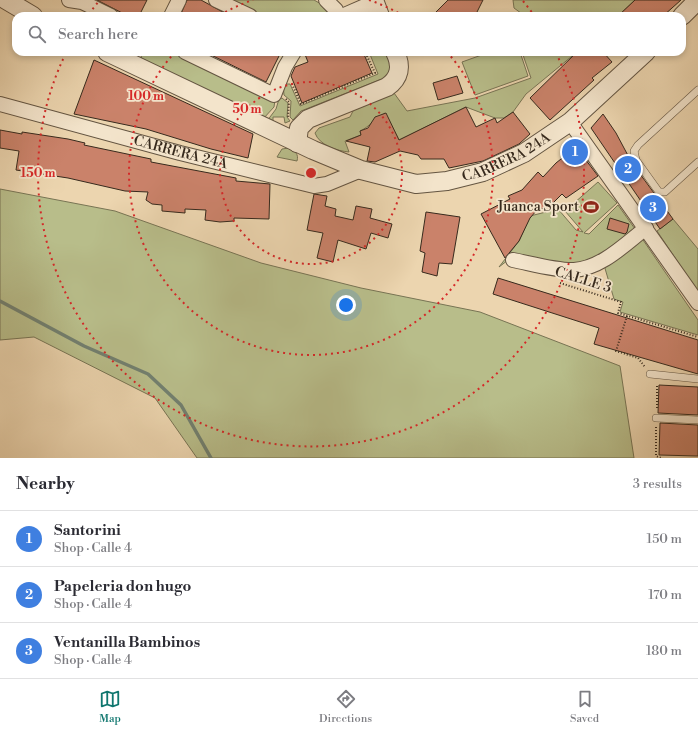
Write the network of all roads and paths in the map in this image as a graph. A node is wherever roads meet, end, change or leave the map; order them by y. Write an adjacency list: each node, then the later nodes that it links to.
1 (6, 0): 8 (street)
2 (69, 0): 9 (street)
3 (179, 0): 10 (street)
4 (216, 0): 11 (street)
5 (326, 0): 12 (street)
6 (698, 0): 14 (street)
7 (376, 6): 13 (street)
8 (26, 12)
9 (103, 12)
10 (172, 12)
11 (242, 12)
12 (337, 12)
13 (356, 12)
14 (686, 12)
15 (193, 56): 23 (street)
16 (292, 56): 21 (street)
17 (368, 56): 21 (path)
18 (397, 56): 26 (street)
19 (642, 56): 25 (street, CARRERA 24A)
20 (134, 58): 26 (street, CARRERA 24A)
21 (285, 67): 23 (street)
22 (698, 90): 27 (lane)
23 (274, 95): 26 (path)
24 (0, 104): 28 (street, CARRERA 24A)
25 (570, 122): 28 (street, CARRERA 24A); 29 (street)
26 (298, 136): 28 (street, CARRERA 24A)
27 (698, 162)
28 (361, 170)
29 (646, 228): 30 (street); 32 (street)
30 (513, 260)
31 (555, 282): 33 (path, CALLE 3)
32 (698, 303)
33 (627, 316): 34 (path); 35 (path)
34 (698, 337)
35 (650, 374): 36 (lane)
36 (698, 379)
37 (656, 418): 38 (lane)
38 (698, 420)
39 (656, 456): 40 (path)
40 (661, 458)

